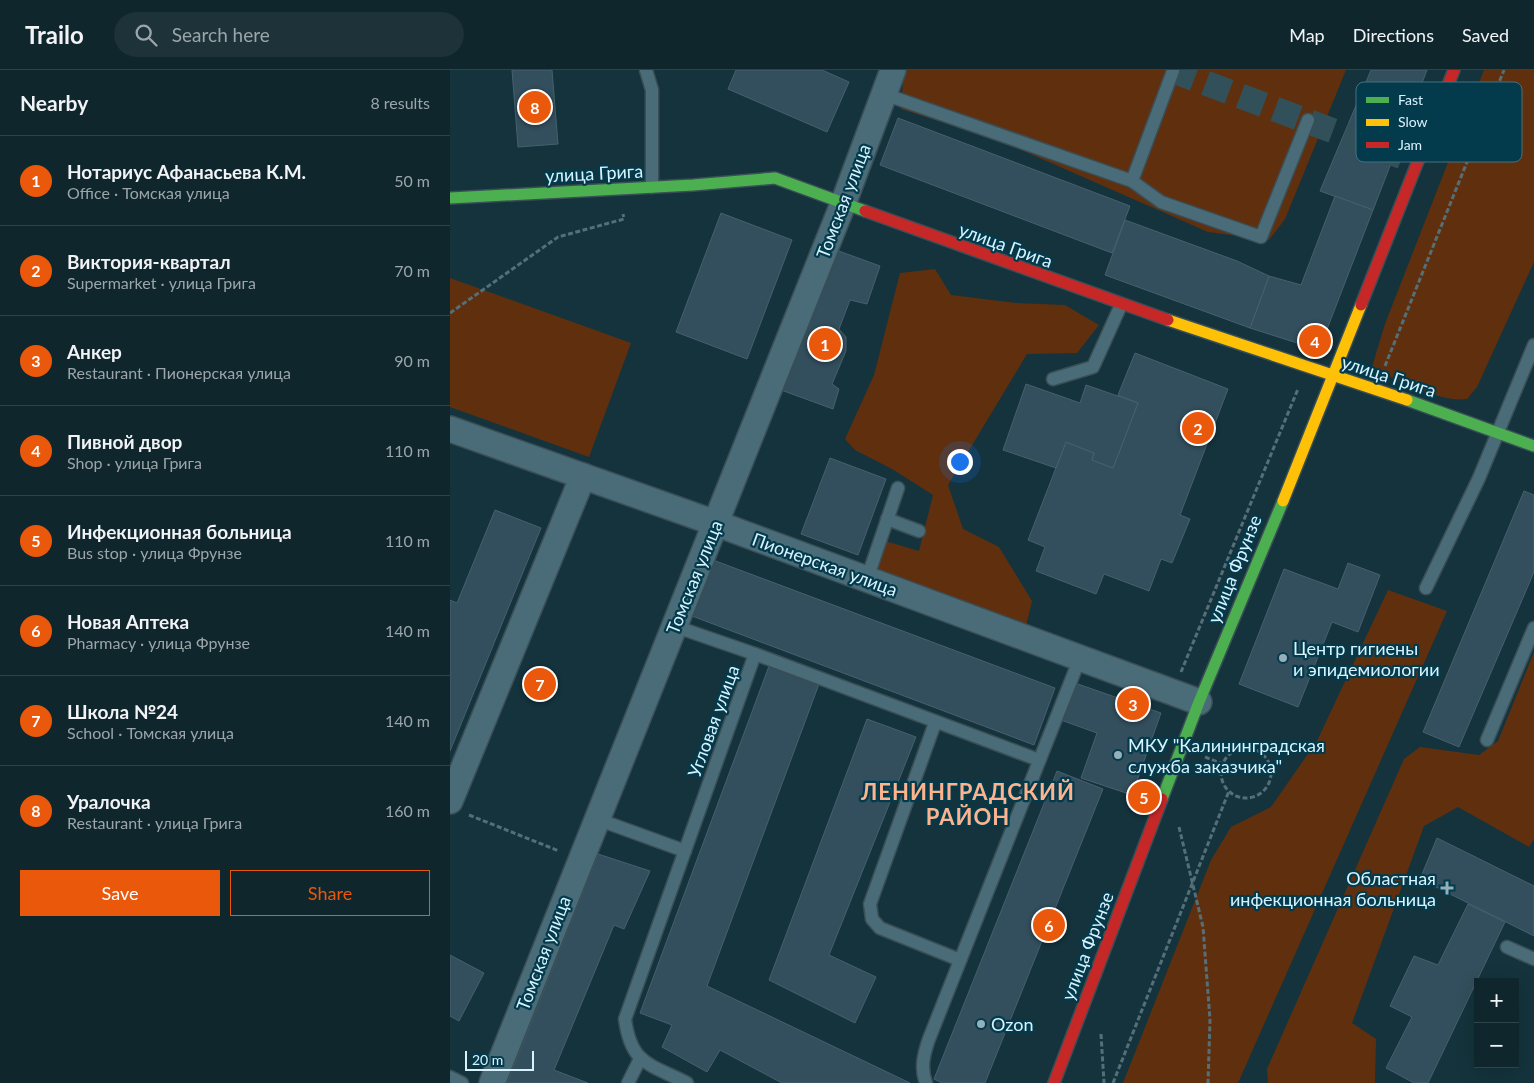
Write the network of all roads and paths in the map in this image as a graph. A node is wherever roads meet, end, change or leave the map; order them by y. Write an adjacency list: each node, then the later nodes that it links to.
1 (646, 70): 10 (lane)
2 (893, 70): 6 (street, Томская улица)
3 (1454, 70): 5 (street, улица Фрунзе)
4 (1173, 71): 9 (lane)
5 (1449, 82)
6 (884, 94): 9 (lane); 12 (street, Томская улица)
7 (1308, 120): 9 (lane)
8 (1418, 162): 17 (street, улица Фрунзе)
9 (1132, 181)
10 (652, 187): 11 (street, улица Грига); 12 (street, улица Грига)
11 (450, 198)
12 (843, 204): 14 (street, улица Грига); 25 (street, Томская улица)
13 (624, 219): 15 (path)
14 (1121, 305): 17 (street, улица Грига); 18 (lane)
15 (450, 313)
16 (1534, 345): 20 (lane)
17 (1333, 376): 20 (street, улица Грига); 33 (street, улица Фрунзе)
18 (1053, 379)
19 (450, 429): 22 (street, Пионерская улица)
20 (1499, 432): 21 (street, улица Грига); 28 (lane)
21 (1534, 446)
22 (583, 476): 25 (street, Пионерская улица); 38 (street)
23 (898, 488): 24 (lane)
24 (887, 519): 26 (lane); 27 (lane)
25 (715, 523): 27 (street, Пионерская улица); 29 (street, Томская улица)
26 (918, 531)
27 (867, 579): 32 (street, Пионерская улица)
28 (1426, 588)
29 (674, 626): 31 (lane, Угловая улица); 40 (street, Томская улица)
30 (1534, 628): 35 (lane)
31 (755, 654): 34 (lane); 41 (lane, Угловая улица)
32 (1080, 658): 33 (street, Пионерская улица); 36 (lane)
33 (1199, 702): 55 (street, улица Фрунзе)
34 (935, 723): 36 (lane); 46 (lane)
35 (1486, 740)
36 (1039, 760): 46 (lane)
37 (1229, 791): 37 (path); 43 (path)
38 (459, 807): 42 (path)
39 (1177, 818): 43 (path)
40 (597, 819): 41 (lane); 42 (street, Томская улица)
41 (684, 851): 48 (lane, Угловая улица)
42 (580, 859): 51 (street, Томская улица)
43 (1192, 882): 57 (path); 58 (path)
44 (1507, 947): 45 (lane)
45 (1534, 959)
46 (960, 960): 54 (lane)
47 (1101, 1027): 56 (path)
48 (640, 1059): 52 (lane); 53 (lane)
49 (450, 1077): 50 (lane)
50 (462, 1083)
51 (492, 1083)
52 (628, 1083)
53 (687, 1083)
54 (926, 1083)
55 (1054, 1083)
56 (1104, 1083)
57 (1112, 1083)
58 (1208, 1083)

